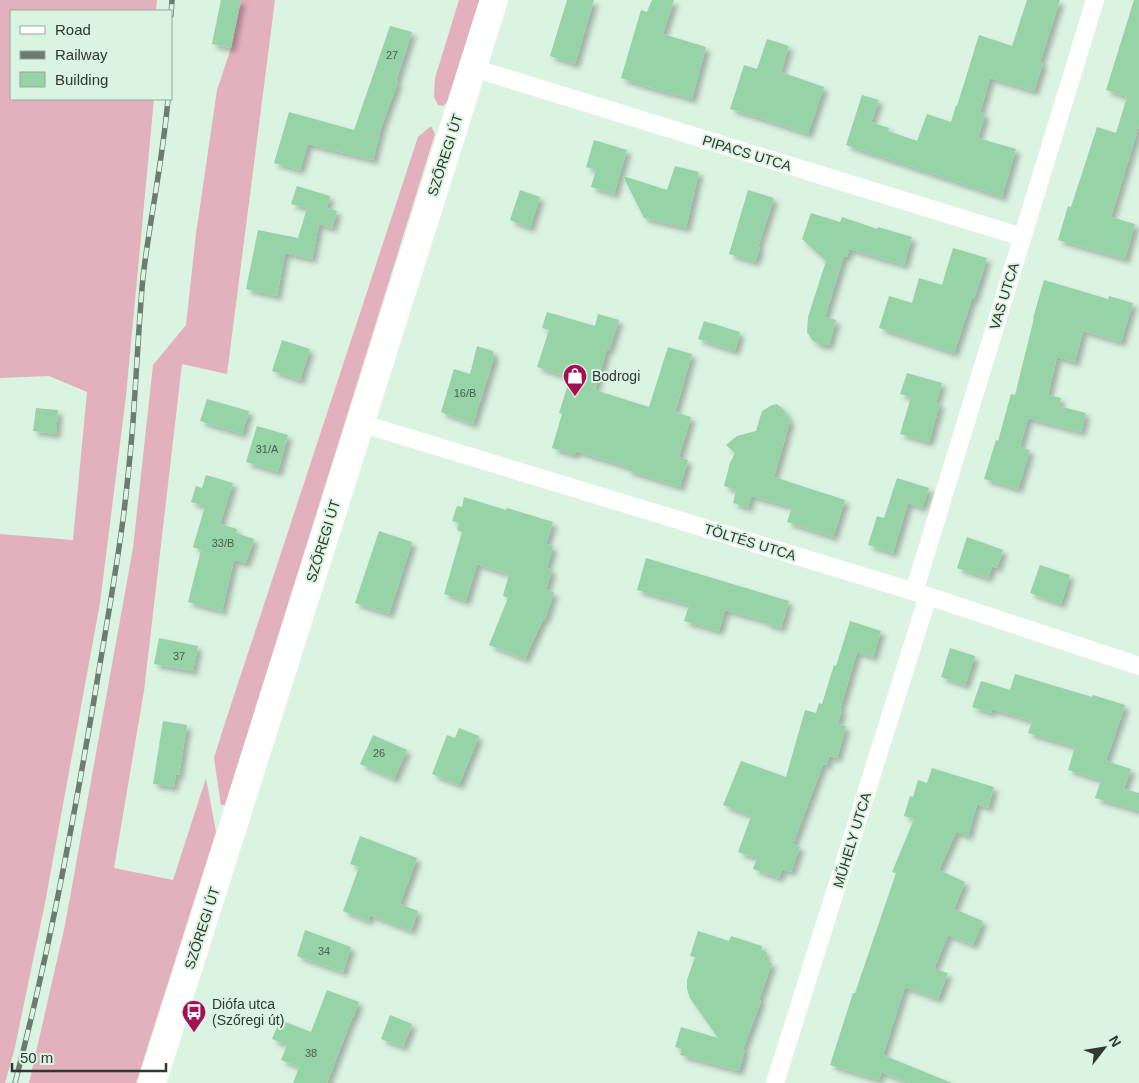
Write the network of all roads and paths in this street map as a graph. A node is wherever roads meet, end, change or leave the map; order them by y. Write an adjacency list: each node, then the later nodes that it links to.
1 (494, 0): 3 (main road, SZŐREGI ÚT)
2 (1095, 0): 4 (street, VAS UTCA)
3 (473, 68): 4 (street, PIPACS UTCA); 5 (main road, SZŐREGI ÚT)
4 (1022, 237): 6 (street, VAS UTCA)
5 (360, 423): 6 (street, TÖLTÉS UTCA); 8 (main road, SZŐREGI ÚT)
6 (921, 594): 7 (street, TÖLTÉS UTCA); 9 (street, MŰHELY UTCA)
7 (1139, 666)
8 (152, 1083)
9 (775, 1083)

